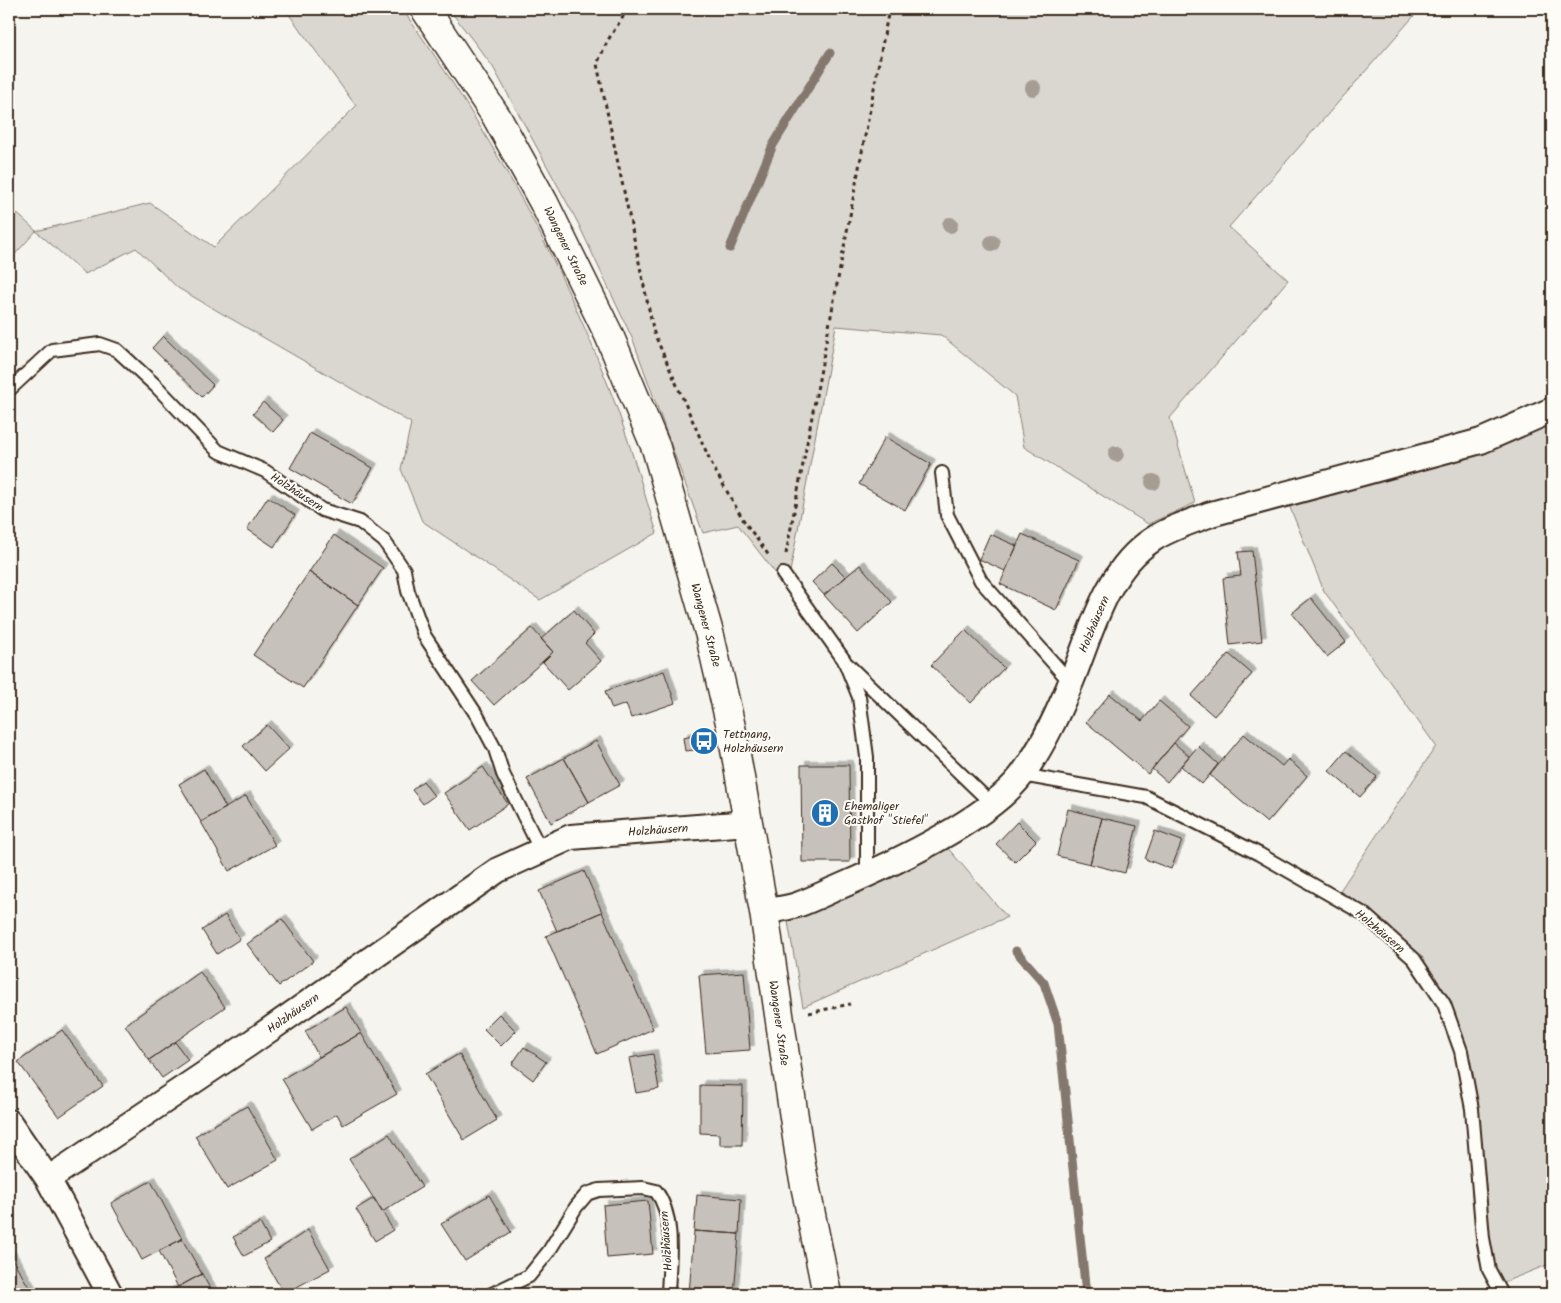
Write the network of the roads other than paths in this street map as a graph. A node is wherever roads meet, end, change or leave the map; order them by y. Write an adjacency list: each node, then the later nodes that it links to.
1 (425, 9): 10 (main road, Wangener Straße)
2 (9, 390): 11 (lane, Holzhäusern)
3 (1552, 410): 7 (street, Holzhäusern)
4 (942, 473): 7 (lane)
5 (783, 574): 6 (lane)
6 (844, 660): 9 (lane); 12 (lane)
7 (1071, 683): 8 (street, Holzhäusern)
8 (1022, 775): 9 (street, Holzhäusern); 20 (lane, Holzhäusern)
9 (992, 804): 12 (street, Holzhäusern)
10 (748, 823): 11 (street, Holzhäusern); 13 (main road, Wangener Straße)
11 (540, 849): 15 (street, Holzhäusern)
12 (867, 875): 13 (street, Holzhäusern)
13 (764, 912): 19 (main road, Wangener Straße)
14 (9, 1122): 15 (street)
15 (48, 1179): 16 (street)
16 (110, 1294)
17 (492, 1294): 18 (lane, Holzhäusern)
18 (668, 1294)
19 (827, 1294)
20 (1502, 1294)

